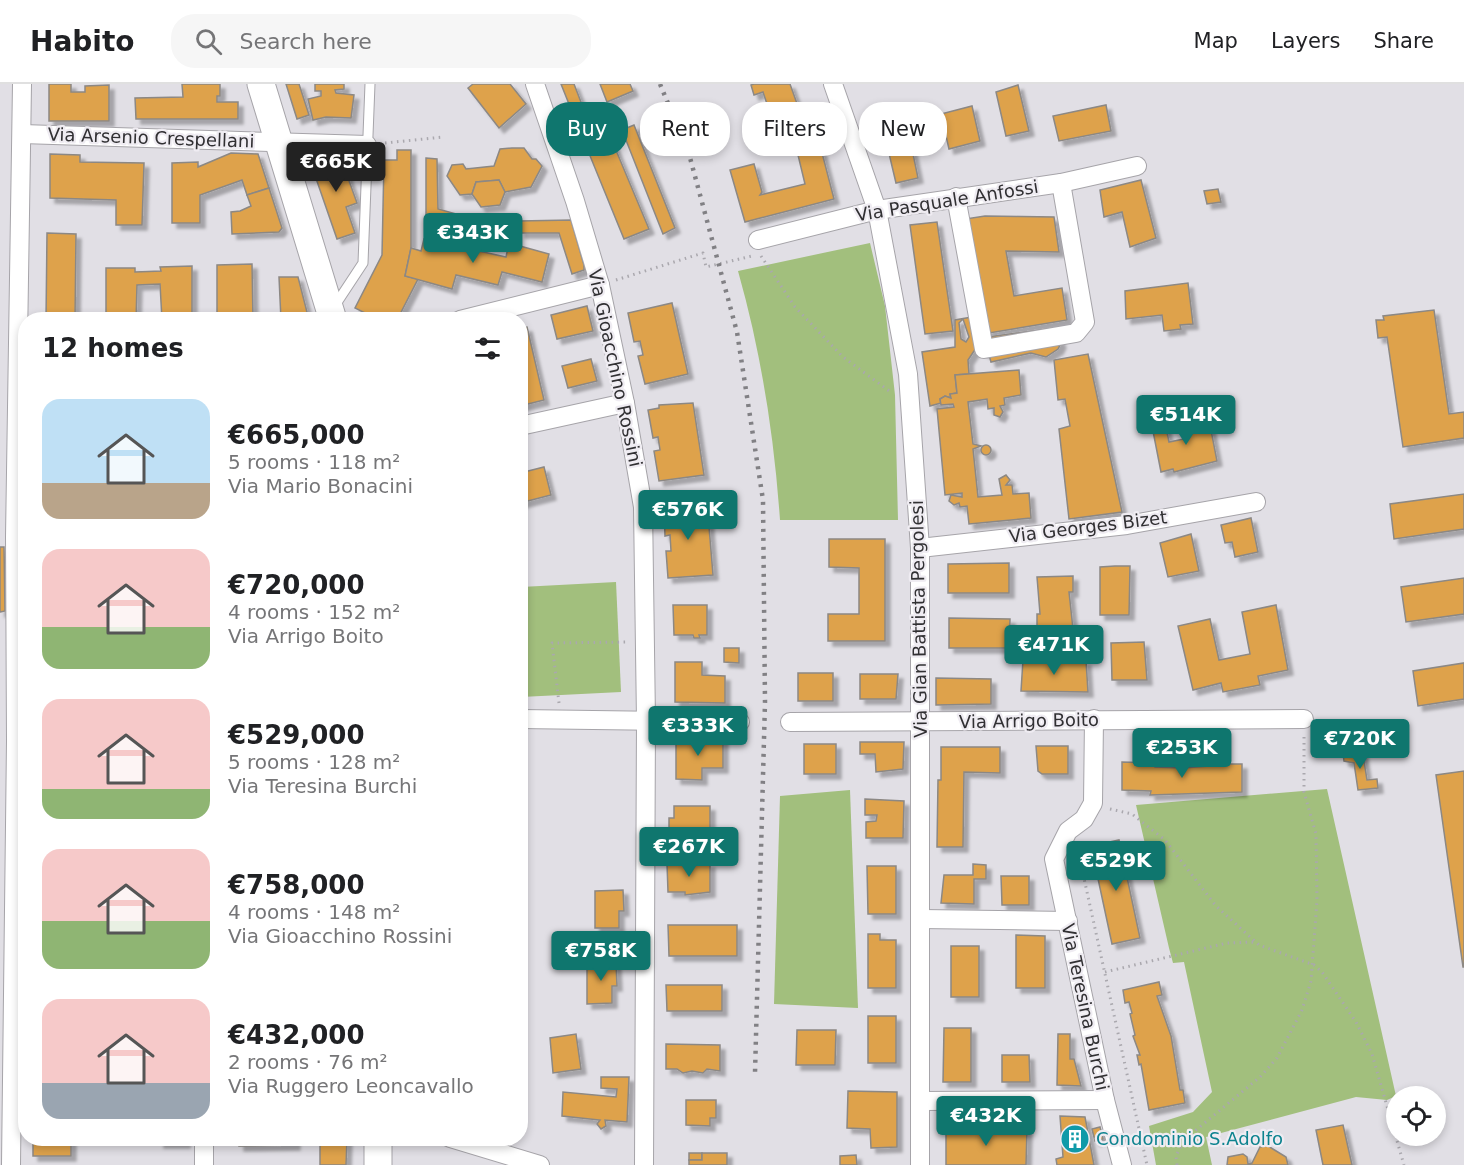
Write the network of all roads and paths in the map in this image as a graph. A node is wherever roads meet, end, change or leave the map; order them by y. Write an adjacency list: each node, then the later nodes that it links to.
1 (22, 84): 6 (street, Via Arsenio Crespellani)
2 (261, 84): 8 (main road)
3 (370, 84): 9 (lane)
4 (535, 84): 16 (street, Via Gioacchino Rossini)
5 (833, 84): 13 (street, Via Gian Battista Pergolesi)
6 (22, 134): 8 (street, Via Arsenio Crespellani); 17 (street, Via Arsenio Crespellani)
7 (443, 137): 9 (path)
8 (281, 142): 9 (street, Via Arsenio Crespellani); 18 (main road)
9 (367, 145): 19 (lane)
10 (1137, 166): 11 (street, Via Pasquale Anfossi)
11 (1062, 183): 12 (street, Via Pasquale Anfossi); 12 (street)
12 (956, 196): 13 (street, Via Pasquale Anfossi)
13 (877, 210): 14 (street, Via Pasquale Anfossi); 24 (street, Via Gian Battista Pergolesi)
14 (759, 247): 24 (path)
15 (738, 260): 16 (path)
16 (600, 285): 20 (street); 23 (street, Via Gioacchino Rossini)
17 (22, 312)
18 (331, 312)
19 (334, 312)
20 (492, 312)
21 (18, 354): 22 (street)
22 (0, 355)
23 (625, 403): 25 (street); 29 (street, Via Gioacchino Rossini)
24 (910, 406): 27 (street, Via Gian Battista Pergolesi)
25 (528, 424)
26 (1256, 502): 27 (street, Via Georges Bizet)
27 (920, 548): 38 (street, Via Gian Battista Pergolesi)
28 (18, 606): 30 (street, Via Arsenio Crespellani)
29 (645, 641): 34 (path); 35 (street, Via Gioacchino Rossini)
30 (14, 713): 46 (street, Via Arsenio Crespellani)
31 (528, 719): 34 (street)
32 (1094, 719): 33 (street, Via Arrigo Boito); 38 (street, Via Arrigo Boito); 42 (street, Via Teresina Burchi)
33 (1303, 719): 44 (path)
34 (560, 720): 35 (street)
35 (646, 721): 36 (street); 56 (street, Via Gioacchino Rossini)
36 (740, 722)
37 (790, 722): 38 (street, Via Arrigo Boito)
38 (921, 723): 41 (street, Via Gian Battista Pergolesi)
39 (1101, 808): 43 (path)
40 (1076, 840): 45 (path)
41 (921, 919): 42 (street); 48 (street, Via Gian Battista Pergolesi)
42 (1068, 921): 47 (street, Via Teresina Burchi)
43 (1256, 942): 44 (path); 45 (path)
44 (1314, 965): 60 (path); 61 (path)
45 (1105, 972): 59 (path)
46 (13, 1010): 52 (street, Via Arsenio Crespellani)
47 (1105, 1100): 48 (street); 58 (street, Via Teresina Burchi)
48 (921, 1101): 57 (street, Via Gian Battista Pergolesi)
49 (204, 1146): 53 (street)
50 (378, 1146): 54 (main road)
51 (477, 1146): 55 (street)
52 (11, 1165)
53 (204, 1165)
54 (378, 1165)
55 (540, 1165)
56 (644, 1165)
57 (920, 1165)
58 (1122, 1165)
59 (1147, 1165)
60 (1177, 1165)
61 (1404, 1165)

